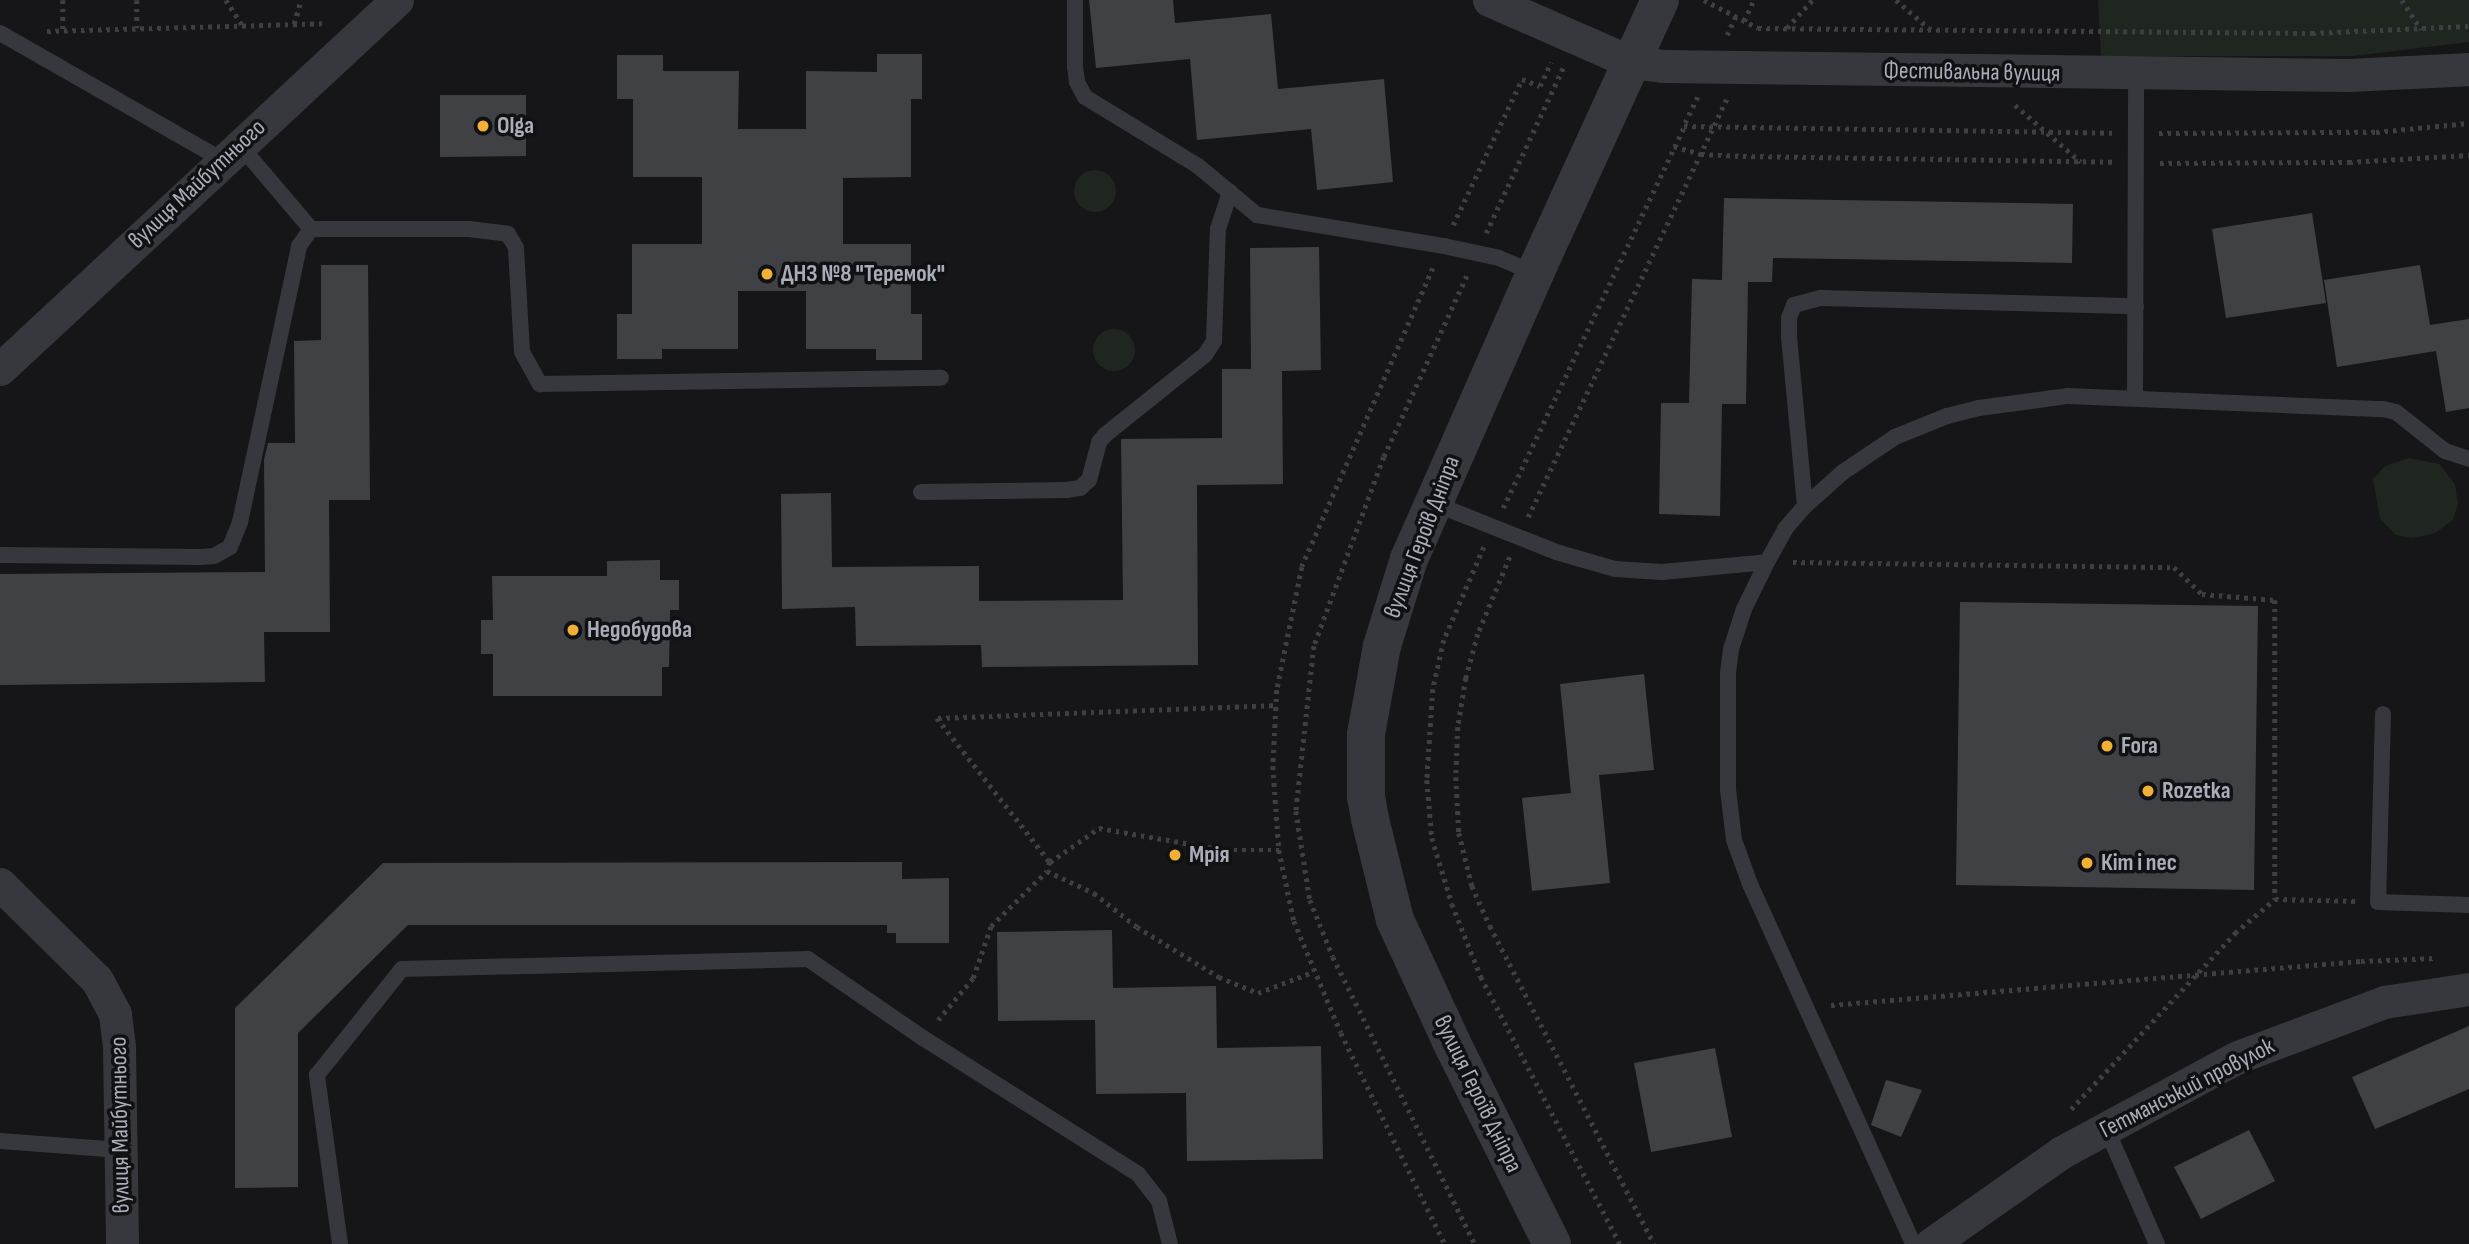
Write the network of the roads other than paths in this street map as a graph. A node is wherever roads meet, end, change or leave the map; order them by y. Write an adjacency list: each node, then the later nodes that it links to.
1 (397, 0): 9 (street, вулиця Майбутнього)
2 (1075, 0): 10 (lane)
3 (1489, 0): 6 (street, Фестивальна вулиця)
4 (1660, 0): 6 (street, вулиця Героїв Дніпра)
5 (0, 33): 9 (lane)
6 (1631, 62): 8 (street, Фестивальна вулиця); 12 (street, вулиця Героїв Дніпра)
7 (2469, 69): 8 (street, Фестивальна вулиця)
8 (2136, 74): 13 (lane)
9 (231, 152): 11 (lane); 14 (street, вулиця Майбутнього)
10 (1230, 192): 12 (lane); 18 (lane)
11 (311, 229): 15 (lane); 21 (lane)
12 (1535, 273): 19 (street, вулиця Героїв Дніпра)
13 (2136, 306): 16 (lane); 20 (lane)
14 (0, 369)
15 (941, 378)
16 (2135, 397): 17 (lane); 20 (lane)
17 (2469, 459)
18 (921, 492)
19 (1432, 502): 22 (lane); 33 (street, вулиця Героїв Дніпра)
20 (1805, 506): 22 (lane)
21 (0, 555)
22 (1767, 562): 34 (lane)
23 (2383, 714): 25 (lane)
24 (0, 884): 29 (street, вулиця Майбутнього)
25 (2469, 905)
26 (2469, 989): 27 (street, Гетманський провулок)
27 (2106, 1128): 35 (street, Гетманський провулок); 36 (lane)
28 (0, 1141): 29 (lane)
29 (121, 1150): 30 (street, вулиця Майбутнього)
30 (122, 1244)
31 (340, 1244): 32 (lane)
32 (1170, 1244)
33 (1552, 1244)
34 (1913, 1244)
35 (1931, 1244)
36 (2157, 1244)

